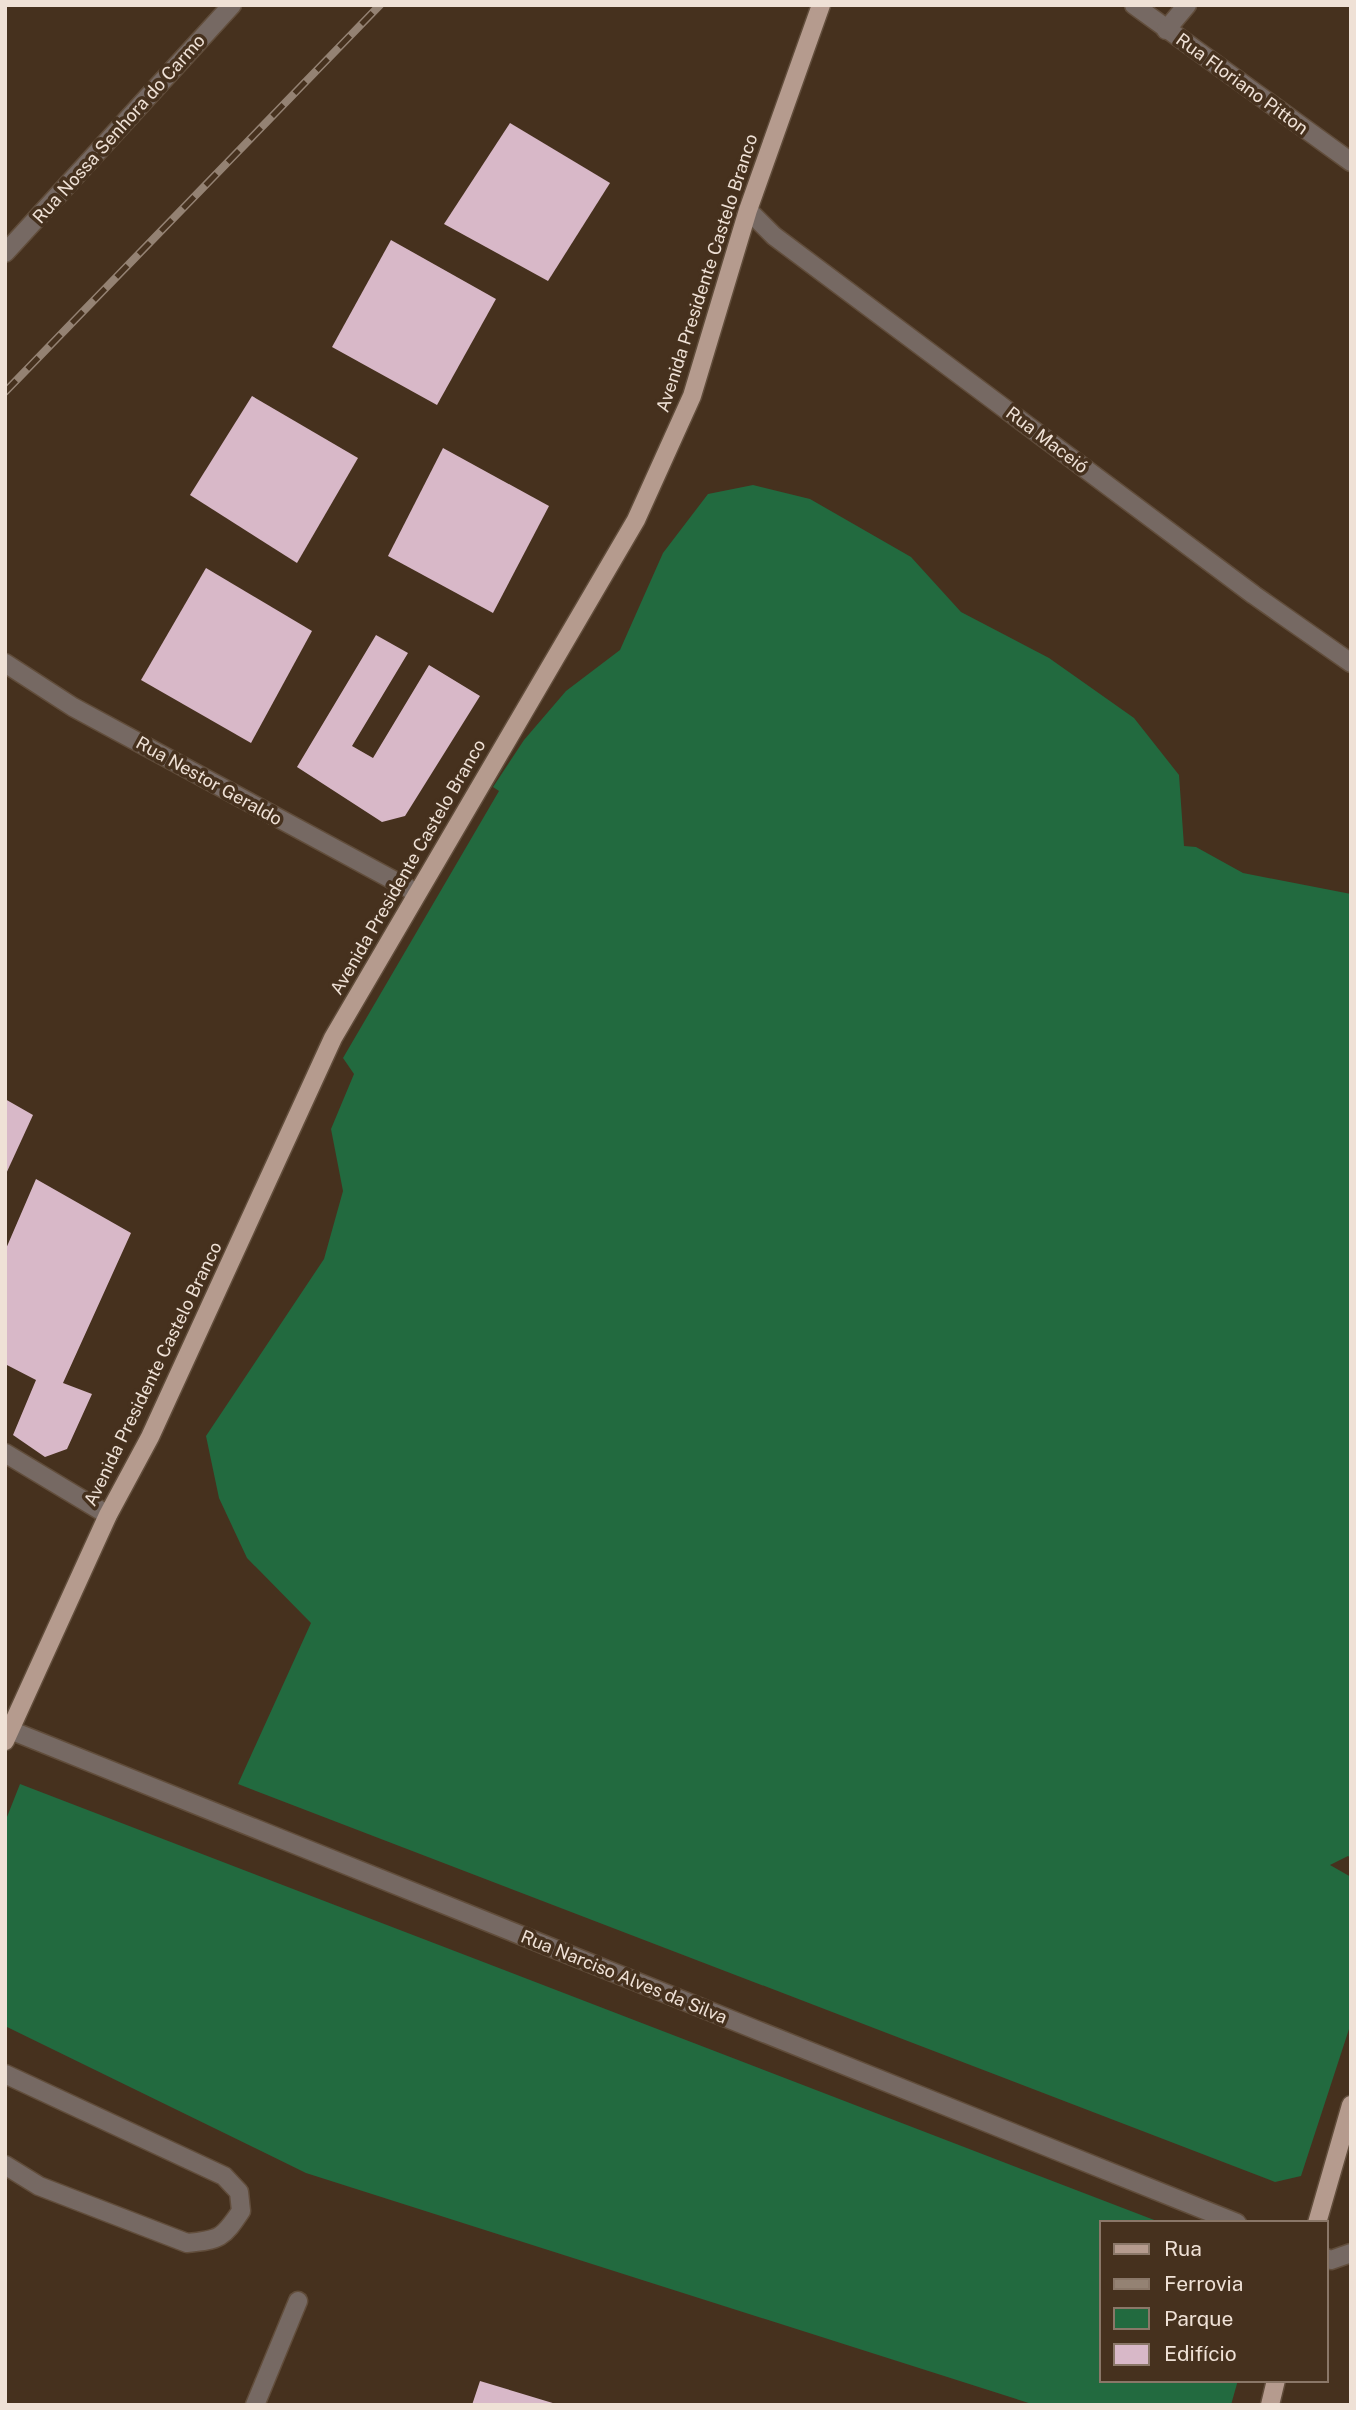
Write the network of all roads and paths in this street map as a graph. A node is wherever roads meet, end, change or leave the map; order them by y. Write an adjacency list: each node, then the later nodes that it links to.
1 (232, 5): 8 (street, Rua Nossa Senhora do Carmo)
2 (821, 5): 7 (main road, Avenida Presidente Castelo Branco)
3 (1134, 5): 5 (street, Rua Floriano Pitton)
4 (1187, 5): 5 (street)
5 (1166, 30): 6 (street, Rua Floriano Pitton)
6 (1351, 162)
7 (748, 210): 10 (street, Rua Maceió); 11 (main road, Avenida Presidente Castelo Branco)
8 (5, 253)
9 (5, 663): 11 (street, Rua Nestor Geraldo)
10 (1351, 663)
11 (418, 893): 13 (main road, Avenida Presidente Castelo Branco)
12 (5, 1453): 13 (street)
13 (108, 1515): 14 (main road, Avenida Presidente Castelo Branco)
14 (8, 1736): 18 (street, Rua Narciso Alves da Silva)
15 (5, 2074): 17 (street)
16 (1351, 2105): 19 (main road)
17 (5, 2165)
18 (1232, 2221)
19 (1318, 2221)
20 (1351, 2253): 21 (street)
21 (1328, 2259)
22 (298, 2301): 24 (street)
23 (1276, 2382): 25 (main road)
24 (255, 2405)
25 (1270, 2405)

